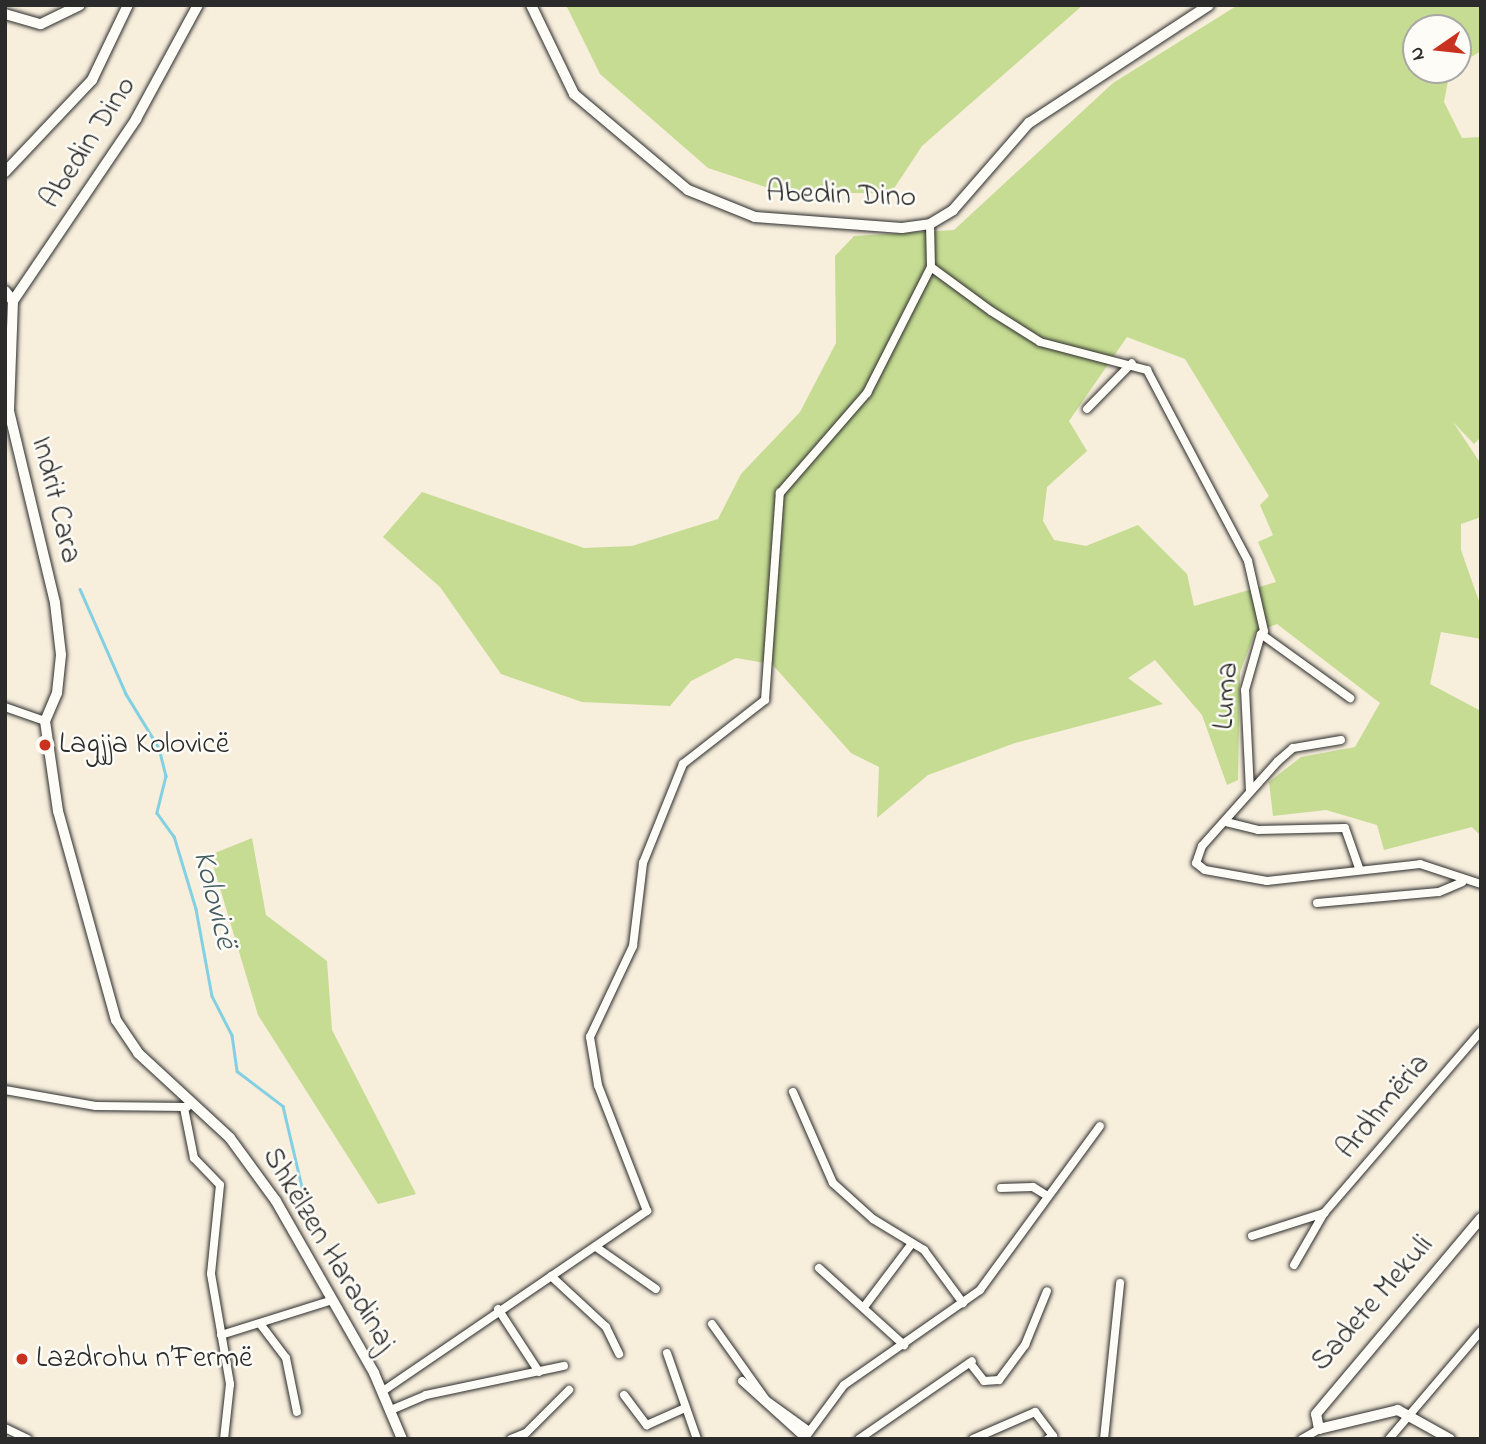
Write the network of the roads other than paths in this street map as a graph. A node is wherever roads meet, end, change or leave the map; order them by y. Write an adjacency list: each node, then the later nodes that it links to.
1 (80, 5): 6 (street)
2 (128, 5): 7 (street)
3 (198, 5): 11 (street, Abedin Dino)
4 (531, 5): 8 (street, Abedin Dino)
5 (1209, 5): 8 (street, Abedin Dino)
6 (5, 14)
7 (5, 172)
8 (930, 224): 9 (street)
9 (931, 267): 12 (street); 37 (street)
10 (5, 291): 11 (street)
11 (13, 301): 17 (street, Indrit Cara)
12 (1132, 363): 13 (street); 14 (street)
13 (1087, 409)
14 (1264, 631): 15 (street, Luma); 19 (street, Luma)
15 (1350, 698)
16 (5, 707): 17 (street)
17 (45, 721): 28 (street, Shkëlzen Haradinaj)
18 (1341, 740): 19 (street)
19 (1250, 791): 20 (street)
20 (1226, 822): 21 (street); 21 (street)
21 (1359, 868): 22 (street)
22 (1462, 883): 23 (street); 24 (street)
23 (1481, 884)
24 (1318, 903)
25 (1481, 1031): 33 (street, Ardhmëria)
26 (5, 1090): 29 (street)
27 (793, 1092): 36 (street)
28 (197, 1106): 29 (street); 44 (street, Shkëlzen Haradinaj)
29 (184, 1108): 51 (street)
30 (1100, 1126): 32 (street)
31 (1001, 1188): 32 (street)
32 (1046, 1195): 45 (street)
33 (1324, 1213): 35 (street); 38 (street, Ardhmëria)
34 (1481, 1218): 66 (street, Sadete Mekuli)
35 (1252, 1237)
36 (910, 1246): 45 (street); 46 (street)
37 (596, 1247): 40 (street); 42 (street)
38 (1294, 1265)
39 (819, 1268): 46 (street)
40 (551, 1276): 47 (street); 54 (street)
41 (1120, 1283): 76 (street)
42 (656, 1289)
43 (1047, 1291): 73 (street)
44 (334, 1300): 49 (street); 59 (street, Shkëlzen Haradinaj)
45 (963, 1303): 52 (street)
46 (864, 1307): 52 (street)
47 (498, 1309): 56 (street); 59 (street)
48 (712, 1324): 67 (street)
49 (261, 1325): 51 (street); 63 (street)
50 (1481, 1331): 64 (street)
51 (221, 1335): 70 (street)
52 (904, 1345): 67 (street)
53 (667, 1353): 61 (street)
54 (619, 1354)
55 (564, 1366): 56 (street)
56 (539, 1372): 62 (street)
57 (742, 1381): 67 (street)
58 (569, 1390): 72 (street)
59 (383, 1391): 62 (street, Shkëlzen Haradinaj)
60 (624, 1395): 61 (street)
61 (685, 1408): 68 (street)
62 (391, 1410): 71 (street, Shkëlzen Haradinaj)
63 (297, 1412)
64 (1409, 1413): 66 (street); 78 (street); 79 (street)
65 (5, 1428): 69 (street)
66 (1319, 1429): 77 (street)
67 (806, 1436)
68 (694, 1437)
69 (28, 1439)
70 (224, 1439)
71 (402, 1439)
72 (511, 1439)
73 (859, 1439)
74 (973, 1439): 75 (street)
75 (1048, 1439)
76 (1104, 1439)
77 (1302, 1439)
78 (1389, 1439)
79 (1450, 1439)

